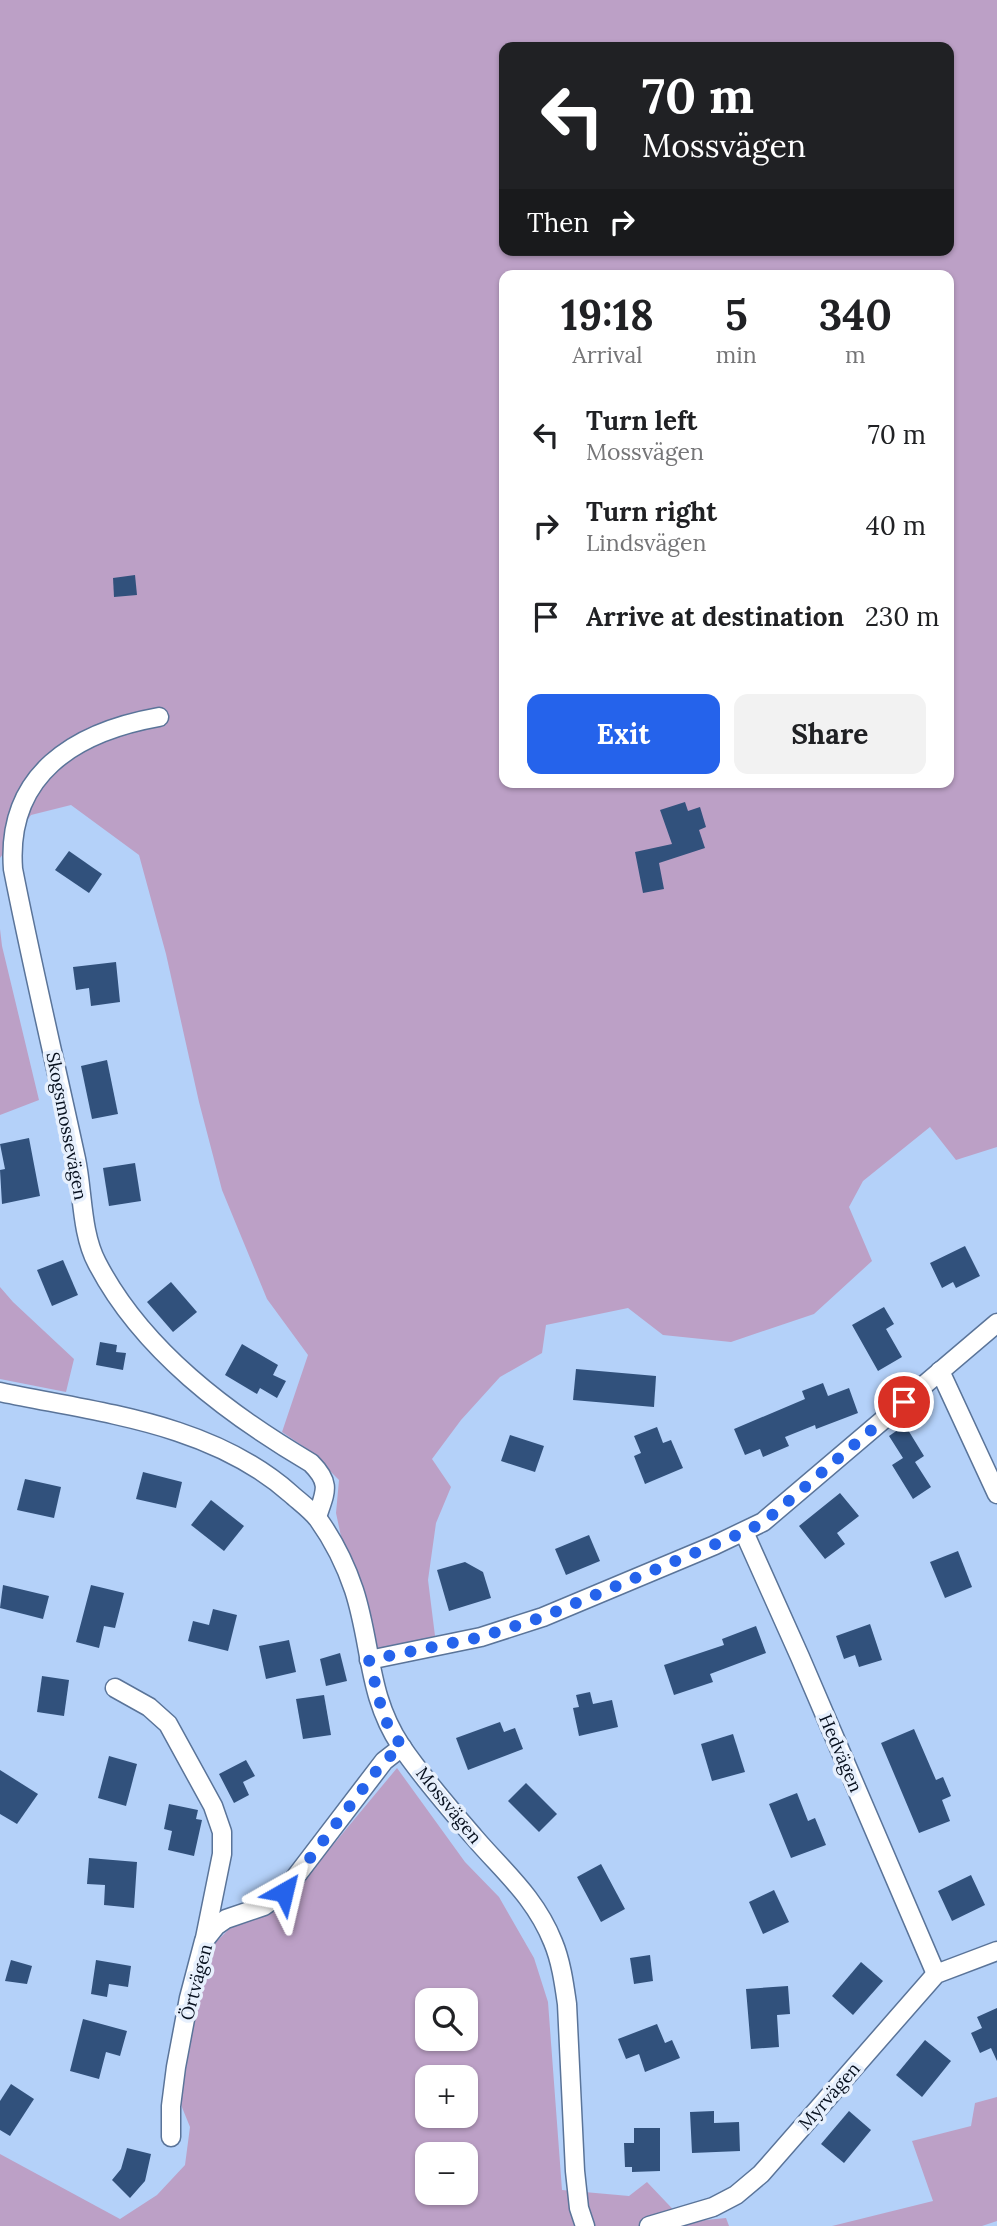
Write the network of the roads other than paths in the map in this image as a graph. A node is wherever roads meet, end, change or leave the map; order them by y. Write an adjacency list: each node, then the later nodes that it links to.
1 (159, 718): 6 (street, Skogsmossevägen)
2 (997, 1323): 3 (street)
3 (940, 1371): 5 (street); 7 (street)
4 (0, 1392): 6 (street, Mossvägen)
5 (997, 1494)
6 (317, 1517): 8 (street, Mossvägen)
7 (744, 1532): 8 (street); 13 (street, Hedvägen)
8 (369, 1660): 10 (street, Mossvägen)
9 (115, 1688): 11 (street)
10 (402, 1747): 11 (street, Örtvägen); 15 (street, Mossvägen)
11 (204, 1941): 14 (street, Örtvägen)
12 (997, 1951): 13 (street, Myrvägen)
13 (936, 1974): 16 (street, Myrvägen)
14 (171, 2137)
15 (585, 2226)
16 (649, 2226)

